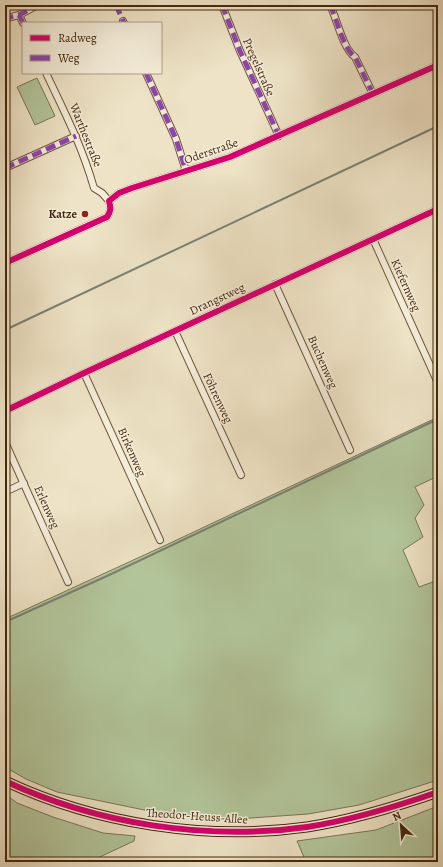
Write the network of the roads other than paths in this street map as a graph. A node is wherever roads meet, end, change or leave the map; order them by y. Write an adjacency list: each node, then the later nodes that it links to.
1 (38, 5): 5 (street)
2 (222, 5): 12 (street, Pregelstraße)
3 (330, 5): 10 (street)
4 (5, 14): 5 (street)
5 (19, 15): 6 (street)
6 (22, 22)
7 (438, 65): 10 (street, Oderstraße)
8 (46, 74): 11 (street, Warthestraße)
9 (146, 74): 14 (street)
10 (373, 94): 12 (street, Oderstraße)
11 (76, 136): 13 (street); 15 (street, Warthestraße)
12 (278, 136): 14 (street, Oderstraße)
13 (5, 168)
14 (186, 171): 15 (street, Oderstraße)
15 (109, 201): 18 (street)
16 (438, 209): 17 (street, Drangstweg)
17 (373, 239): 19 (street, Drangstweg); 22 (street, Kiefernweg)
18 (5, 263)
19 (275, 284): 20 (street, Drangstweg); 25 (street, Buchenweg)
20 (175, 331): 21 (street, Drangstweg); 26 (street, Föhrenweg)
21 (84, 373): 23 (street, Drangstweg); 29 (street, Birkenweg)
22 (438, 383)
23 (5, 411)
24 (5, 442): 27 (street, Erlenweg)
25 (350, 450)
26 (241, 475)
27 (24, 483): 28 (street); 30 (street, Erlenweg)
28 (5, 492)
29 (160, 540)
30 (68, 582)
31 (5, 781): 32 (street, Theodor-Heuss-Allee)
32 (438, 792)

